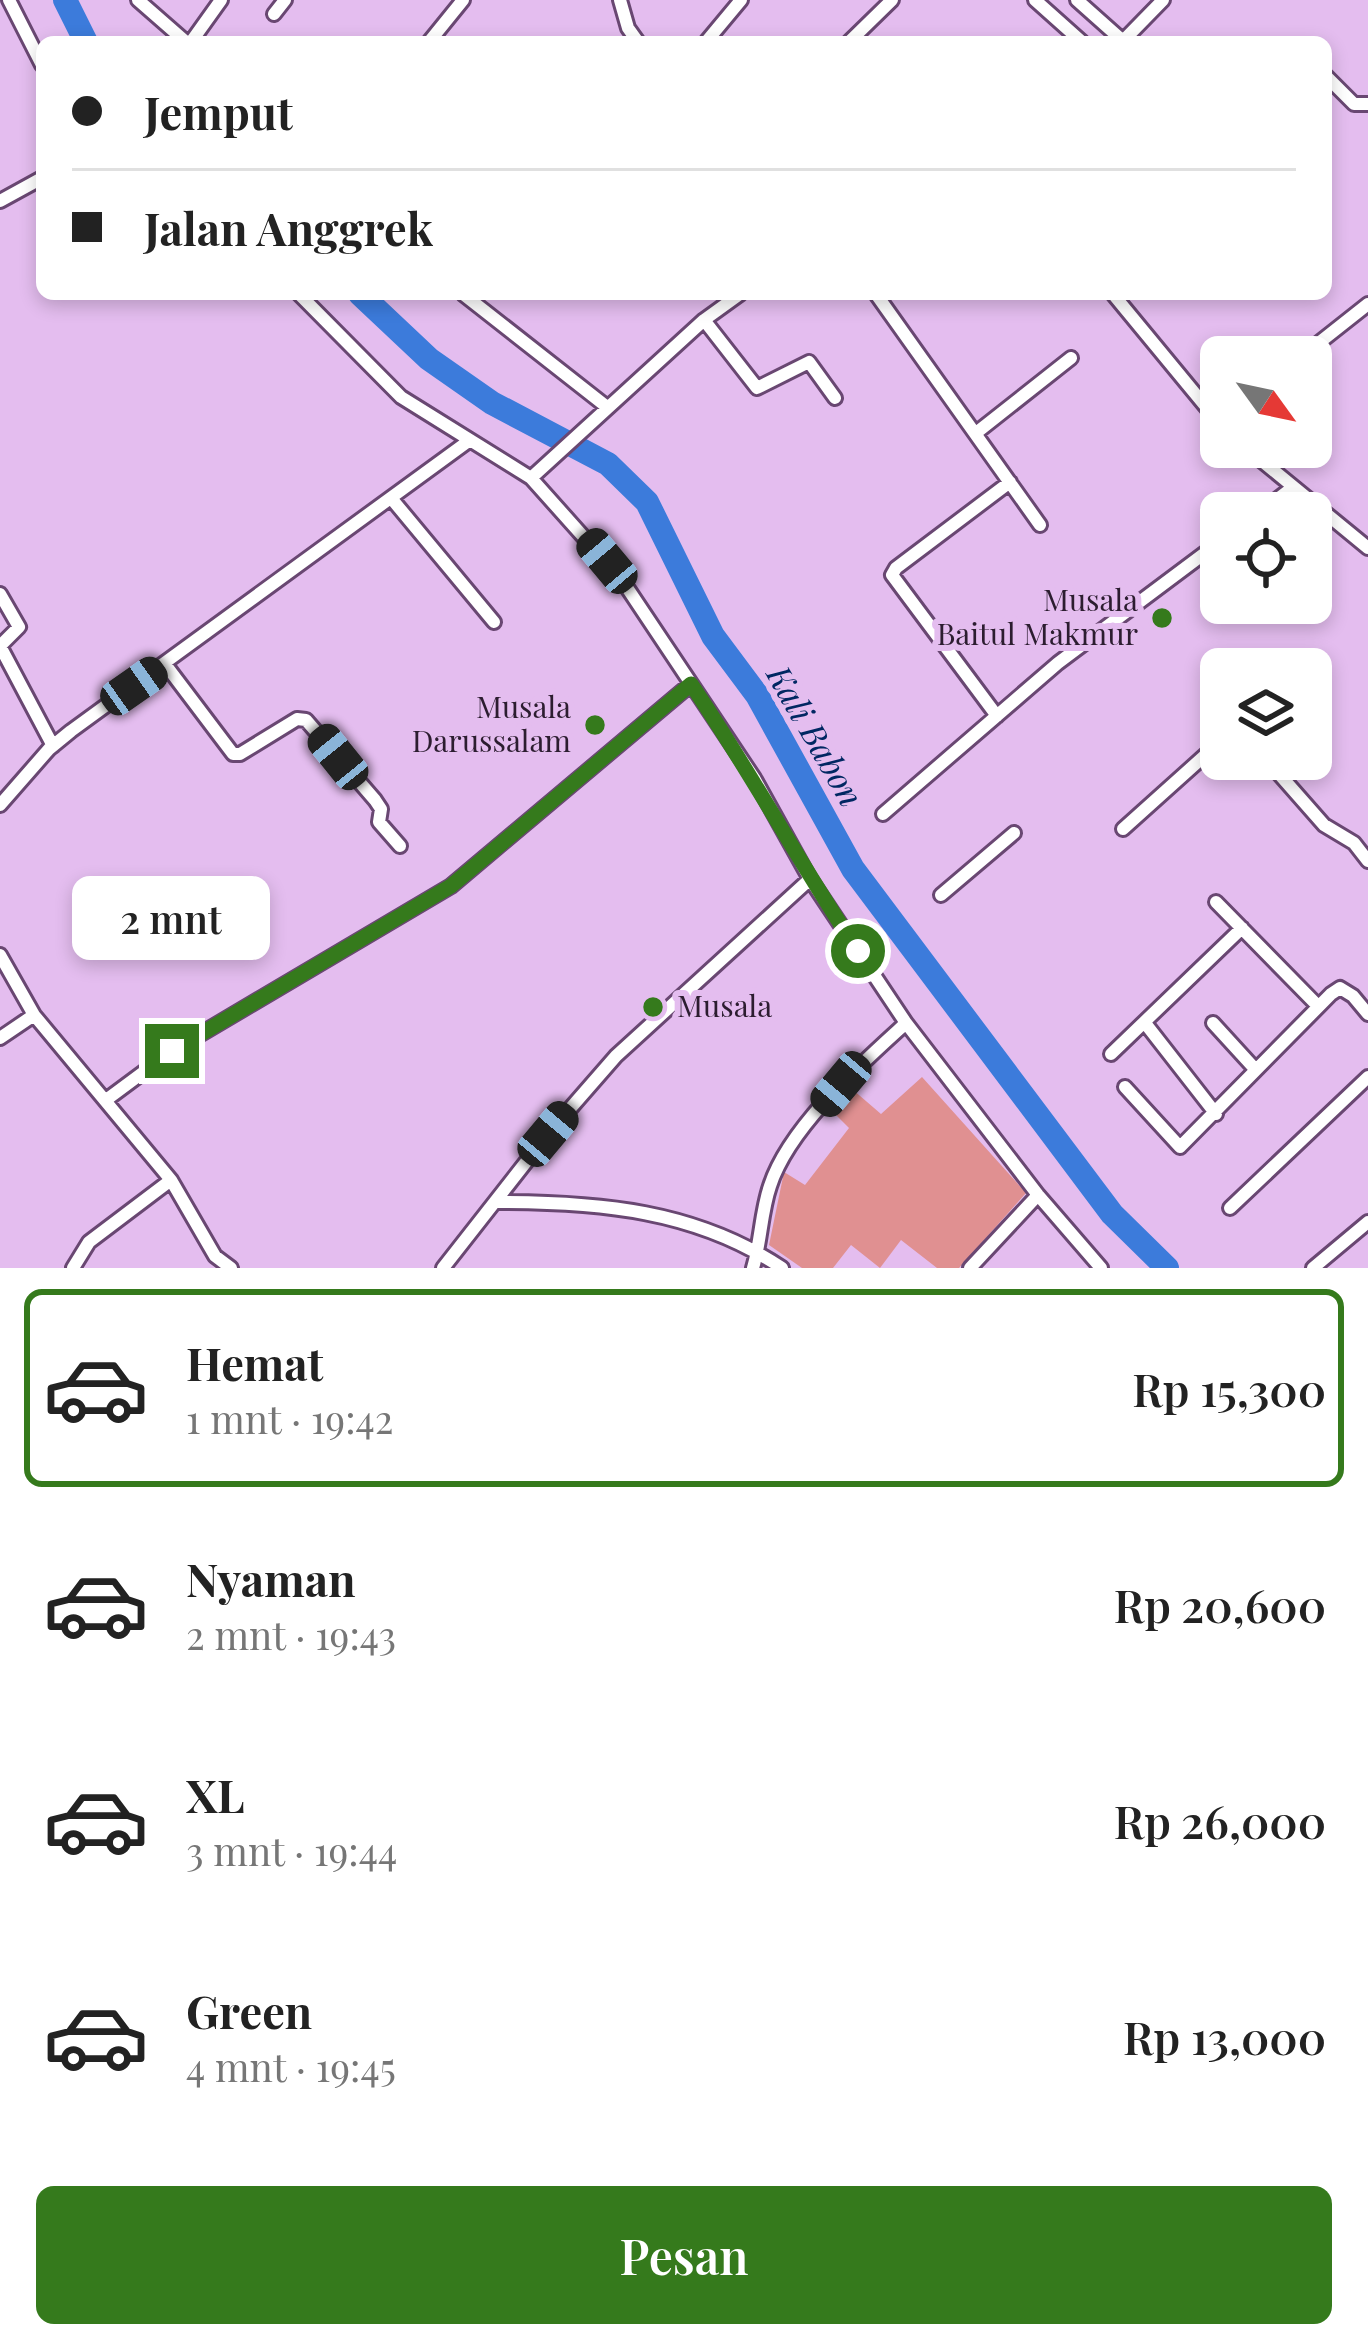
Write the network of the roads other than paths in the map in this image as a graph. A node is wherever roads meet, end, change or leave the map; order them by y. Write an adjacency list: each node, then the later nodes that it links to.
1 (9, 0): 22 (street)
2 (138, 0): 13 (street)
3 (221, 0): 14 (street)
4 (285, 0): 12 (street)
5 (463, 0): 15 (street)
6 (620, 0): 16 (street)
7 (741, 0): 17 (street)
8 (892, 0): 18 (street)
9 (1035, 0): 19 (street)
10 (1077, 0): 20 (street)
11 (1163, 0): 21 (street)
12 (274, 14)
13 (181, 36)
14 (193, 36)
15 (434, 36)
16 (634, 36)
17 (711, 36)
18 (855, 36)
19 (1075, 36)
20 (1116, 36)
21 (1128, 36)
22 (36, 53)
23 (1332, 82): 24 (street)
24 (1368, 104)
25 (36, 181): 26 (street)
26 (1, 199)
27 (305, 300): 40 (street)
28 (471, 300): 38 (street)
29 (732, 300): 33 (street)
30 (880, 300): 39 (street)
31 (1118, 300): 37 (street)
32 (1368, 304): 34 (street)
33 (704, 320): 36 (street); 38 (street)
34 (1328, 336)
35 (1071, 358): 39 (street)
36 (835, 398)
37 (1200, 398)
38 (607, 407): 42 (street)
39 (976, 433): 43 (street)
40 (470, 440): 42 (street); 46 (street)
41 (1269, 468): 44 (street)
42 (535, 474): 53 (street)
43 (1010, 482): 47 (street); 54 (street)
44 (1292, 488): 45 (street); 48 (street)
45 (1287, 492)
46 (391, 498): 51 (street); 52 (street)
47 (1040, 525)
48 (1368, 548)
49 (1200, 558): 54 (street)
50 (0, 594): 55 (street)
51 (494, 622)
52 (165, 664): 55 (street); 62 (street)
53 (691, 684): 64 (street); 80 (street)
54 (997, 716): 59 (street)
55 (53, 746): 58 (street)
56 (1200, 760): 60 (street)
57 (1284, 780): 63 (street)
58 (0, 805)
59 (883, 814)
60 (1123, 829)
61 (1014, 833): 65 (street)
62 (400, 846)
63 (1368, 861)
64 (810, 880): 72 (street); 84 (street)
65 (941, 895)
66 (1216, 902): 67 (street)
67 (1242, 928): 69 (street); 73 (street)
68 (0, 956): 71 (street)
69 (1317, 1006): 70 (street); 77 (street)
70 (1368, 1014)
71 (34, 1016): 75 (street); 80 (street)
72 (906, 1023): 83 (street); 87 (street)
73 (1145, 1023): 76 (street); 81 (street)
74 (1213, 1023): 77 (street)
75 (0, 1038)
76 (1111, 1054)
77 (1255, 1070): 81 (street)
78 (1368, 1077): 85 (street)
79 (1125, 1087): 81 (street)
80 (106, 1100): 82 (street)
81 (1216, 1114)
82 (171, 1180): 88 (street); 89 (street)
83 (1037, 1195): 93 (street); 94 (street)
84 (498, 1202): 87 (street); 90 (street)
85 (1230, 1208)
86 (1368, 1222): 95 (street)
87 (758, 1252): 91 (street); 92 (street)
88 (73, 1268)
89 (231, 1268)
90 (442, 1268)
91 (753, 1268)
92 (782, 1268)
93 (970, 1268)
94 (1101, 1268)
95 (1313, 1268)

